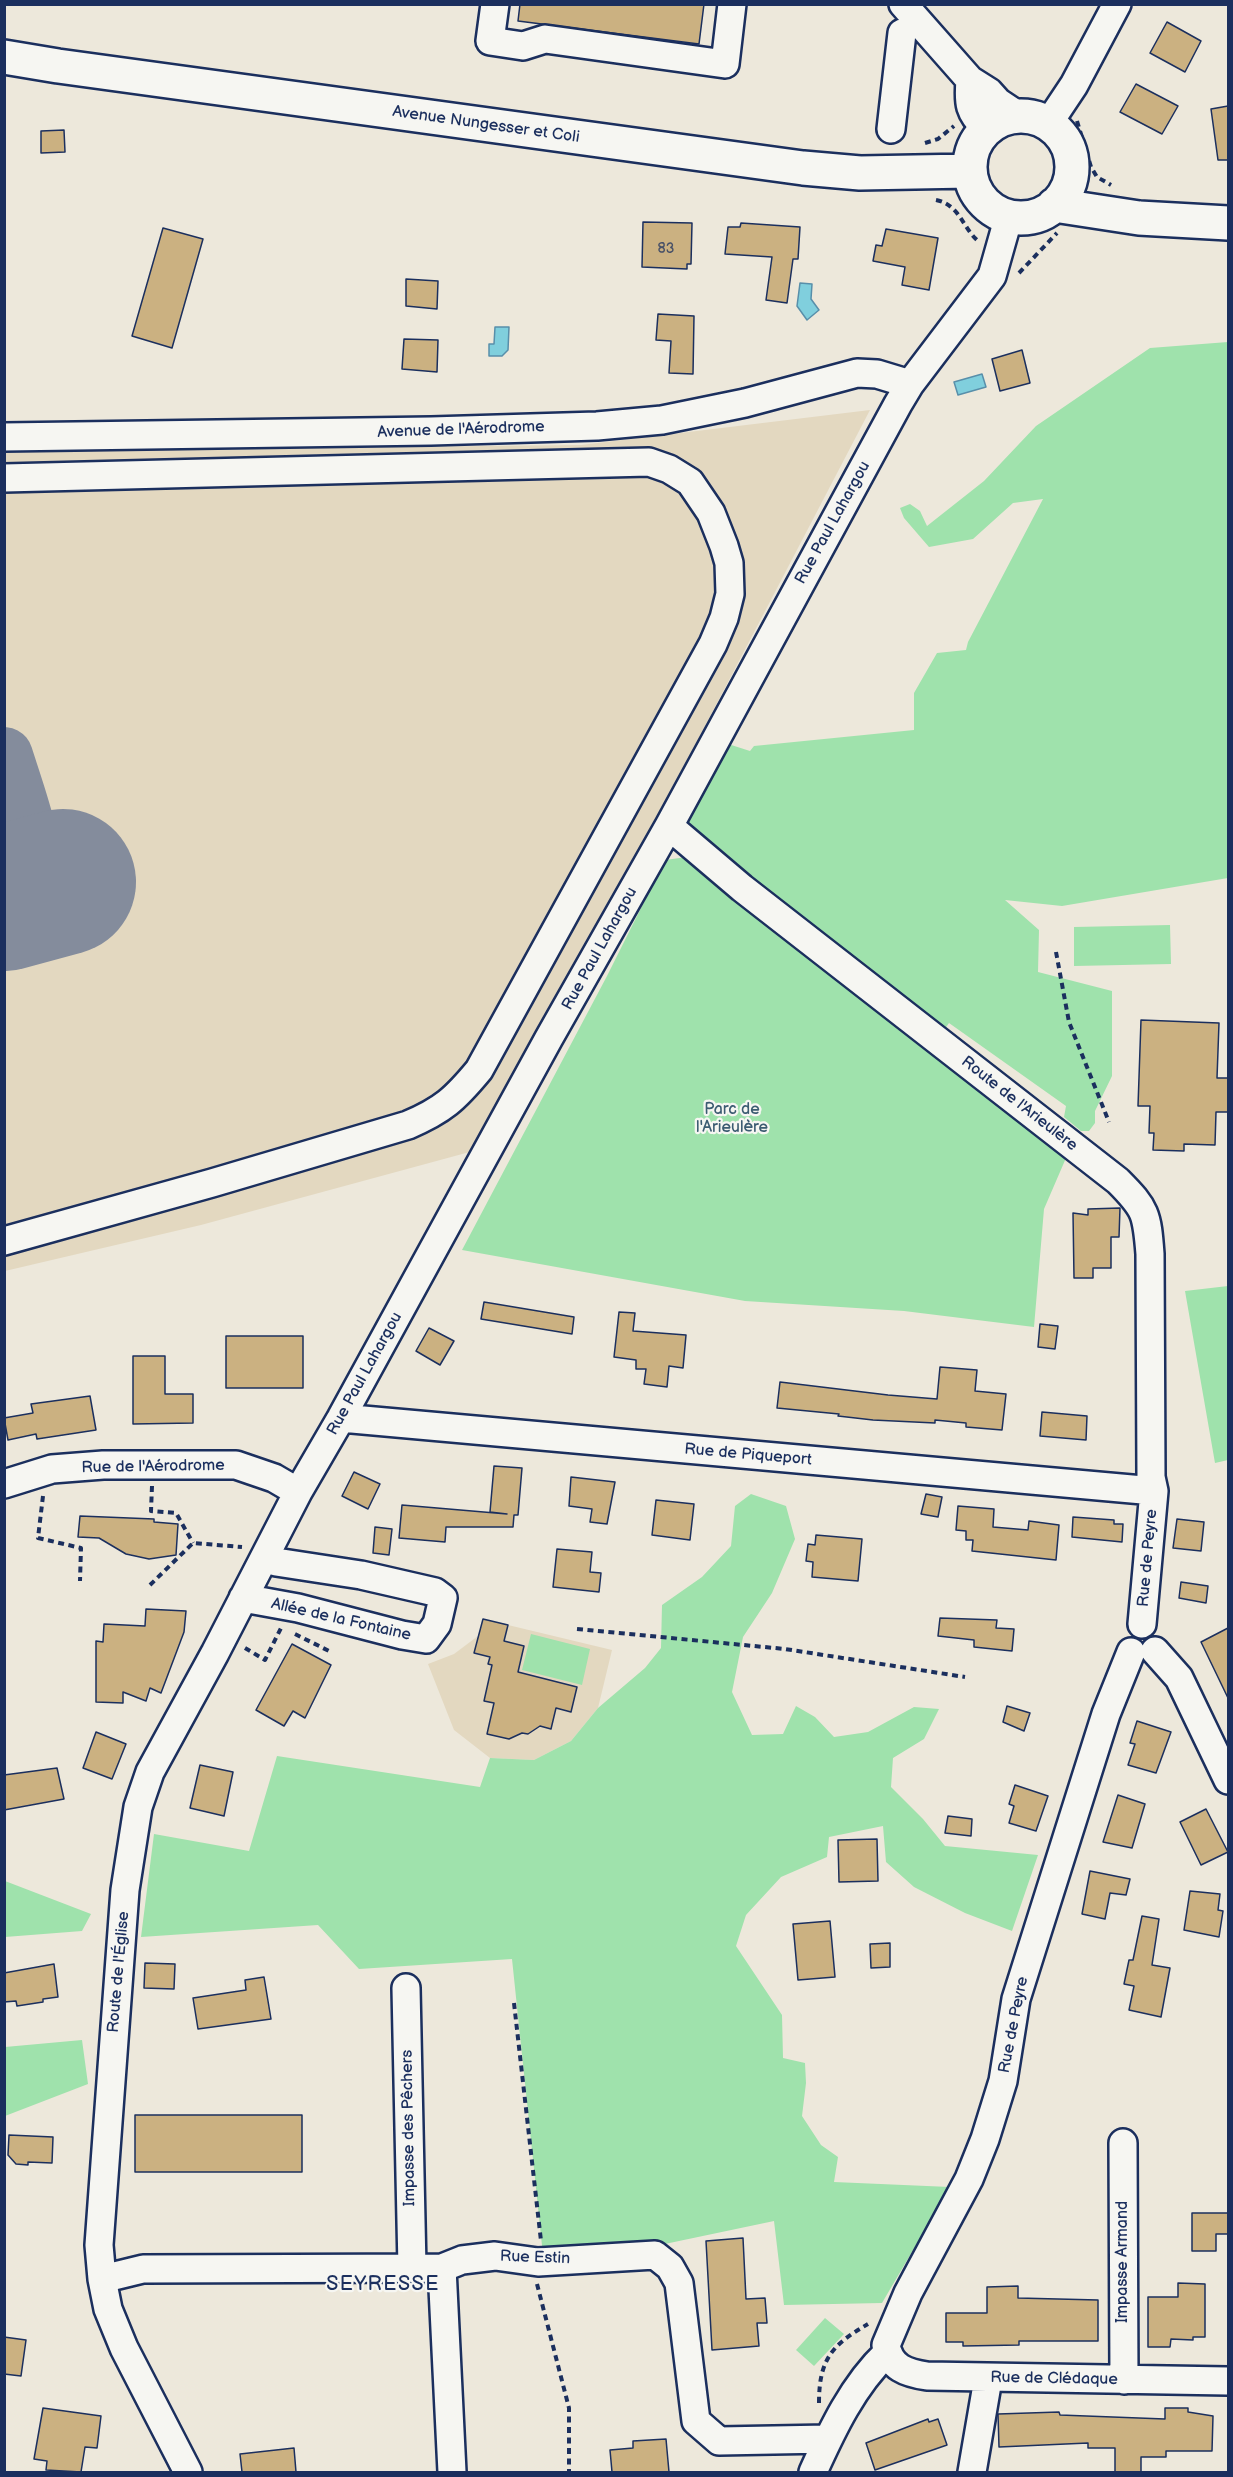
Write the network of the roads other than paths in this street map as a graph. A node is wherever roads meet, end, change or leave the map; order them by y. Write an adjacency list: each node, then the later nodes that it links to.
1 (495, 4): 4 (street)
2 (903, 4): 7 (street)
3 (1117, 4): 8 (street)
4 (732, 8)
5 (902, 33): 9 (street)
6 (4, 57): 11 (main road, Avenue Nungesser et Coli)
7 (970, 80): 8 (street); 10 (street)
8 (1048, 119): 10 (main road); 12 (main road)
9 (891, 129)
10 (986, 129): 11 (main road)
11 (969, 171): 13 (main road)
12 (1071, 174): 14 (main road); 15 (main road)
13 (1009, 216): 14 (main road); 17 (street, Rue Paul Lahargou)
14 (1059, 217): 15 (main road)
15 (1184, 219): 16 (main road)
16 (1228, 223)
17 (904, 394): 18 (street, Avenue de l'Aérodrome); 20 (street, Rue Paul Lahargou)
18 (4, 437)
19 (4, 478): 21 (street)
20 (669, 826): 22 (street, Rue Paul Lahargou); 24 (street, Route de l'Arieulère)
21 (4, 1241)
22 (341, 1418): 24 (street, Rue de Piqueport); 25 (street, Rue Paul Lahargou)
23 (4, 1484): 25 (street, Rue de l'Aérodrome)
24 (1154, 1491): 28 (street, Rue de Peyre)
25 (298, 1492): 26 (street, Route de l'Église)
26 (266, 1555): 27 (street, Route de l'Église); 27 (street, Allée de la Fontaine)
27 (243, 1598): 34 (street, Route de l'Église)
28 (1143, 1652): 29 (street); 35 (street, Rue de Peyre)
29 (1228, 1780)
30 (406, 1988): 32 (street, Impasse des Pêchers)
31 (1123, 2144): 37 (street, Impasse Armand)
32 (412, 2268): 33 (street, Rue Estin); 34 (street, Rue Estin)
33 (442, 2268): 39 (street, Rue Estin); 41 (street)
34 (102, 2279): 40 (street, Route de l'Église)
35 (887, 2353): 36 (street, Rue de Clédaque); 39 (street)
36 (988, 2379): 37 (street, Rue de Clédaque); 43 (street)
37 (1124, 2380): 38 (street, Rue de Clédaque)
38 (1228, 2381)
39 (828, 2439): 42 (street)
40 (188, 2472)
41 (452, 2472)
42 (813, 2472)
43 (972, 2472)

